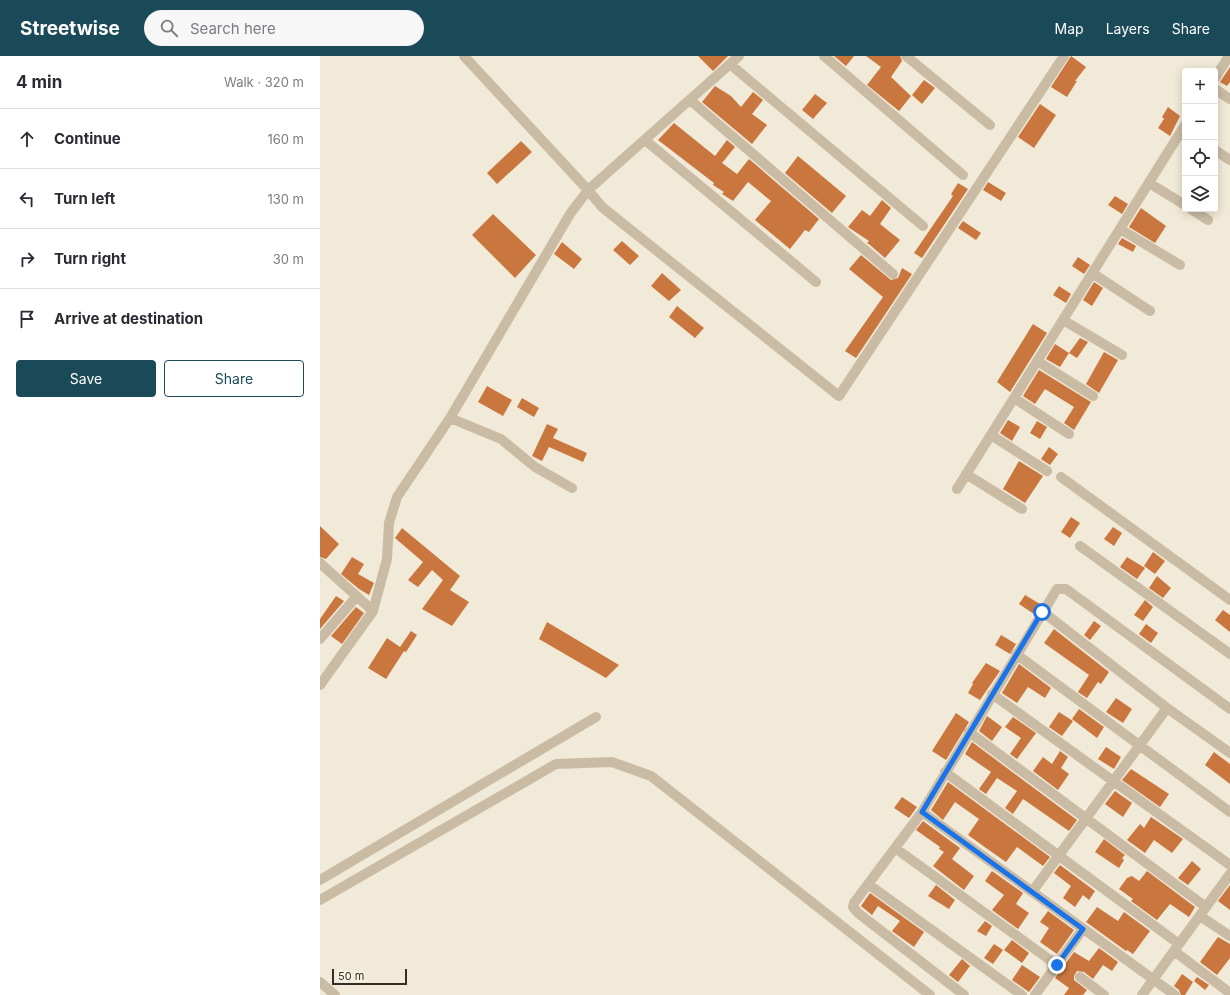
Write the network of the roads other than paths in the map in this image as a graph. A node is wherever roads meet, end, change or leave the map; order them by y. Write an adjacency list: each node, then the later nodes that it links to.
1 (464, 56): 19 (street)
2 (739, 56): 7 (street)
3 (824, 56): 17 (street)
4 (906, 56): 12 (street)
5 (1064, 56): 19 (street)
6 (1229, 56): 8 (street)
7 (731, 65): 11 (street); 23 (street)
8 (1218, 73)
9 (1218, 91): 10 (street)
10 (1230, 99)
11 (690, 100): 14 (street); 27 (street)
12 (990, 125)
13 (1182, 132): 18 (street)
14 (645, 140): 19 (street); 28 (street)
15 (1218, 152): 16 (street)
16 (1230, 160)
17 (963, 175)
18 (1149, 183): 20 (street); 24 (street)
19 (588, 190): 35 (street)
20 (1182, 204)
21 (1196, 212): 22 (street)
22 (1208, 220)
23 (923, 226)
24 (1120, 229): 25 (street); 26 (street)
25 (1180, 265)
26 (1092, 273): 29 (street); 30 (street)
27 (893, 274)
28 (816, 282)
29 (1150, 311)
30 (1063, 320): 31 (street); 32 (street)
31 (1122, 355)
32 (1037, 361): 33 (street); 34 (street)
33 (1093, 396)
34 (1014, 398): 36 (street); 37 (street)
35 (450, 418): 41 (street); 48 (street)
36 (1069, 434)
37 (991, 435): 38 (street); 39 (street)
38 (1047, 471)
39 (966, 474): 42 (street); 43 (street)
40 (1061, 477): 47 (street)
41 (572, 488)
42 (957, 489)
43 (1022, 509)
44 (1080, 546): 52 (street)
45 (320, 563): 46 (street)
46 (357, 596): 48 (street); 50 (street)
47 (1230, 600)
48 (373, 611): 53 (street)
49 (1042, 612): 51 (street); 55 (street); 56 (street)
50 (320, 640)
51 (1016, 654): 54 (street); 59 (street)
52 (1230, 654)
53 (320, 685)
54 (992, 694): 58 (street); 62 (street)
55 (1167, 708): 59 (street); 60 (street)
56 (1230, 708)
57 (596, 717): 69 (street)
58 (969, 732): 61 (street); 65 (street)
59 (1140, 745): 62 (street); 64 (street)
60 (1230, 753)
61 (945, 772): 63 (street); 67 (street)
62 (1113, 781): 65 (street); 68 (street)
63 (922, 812): 66 (street); 72 (street)
64 (1230, 812)
65 (1086, 818): 67 (street); 74 (street)
66 (895, 848): 71 (street); 79 (street)
67 (1059, 855): 72 (street); 78 (street)
68 (1230, 865)
69 (320, 880)
70 (1228, 880): 74 (street)
71 (868, 884): 83 (street); 87 (street)
72 (1032, 892): 76 (street)
73 (320, 900): 86 (street)
74 (1206, 907): 75 (street)
75 (1200, 916): 77 (street); 78 (street)
76 (1083, 929): 79 (street); 81 (street)
77 (1230, 936)
78 (1176, 947): 81 (street); 84 (street)
79 (1057, 965): 89 (street)
80 (1080, 977): 90 (street)
81 (1153, 979): 91 (street); 92 (street)
82 (320, 982): 85 (street)
83 (1008, 991): 88 (street)
84 (1230, 993)
85 (335, 995)
86 (930, 995)
87 (964, 995)
88 (1022, 995)
89 (1035, 995)
90 (1104, 995)
91 (1142, 995)
92 (1175, 995)

